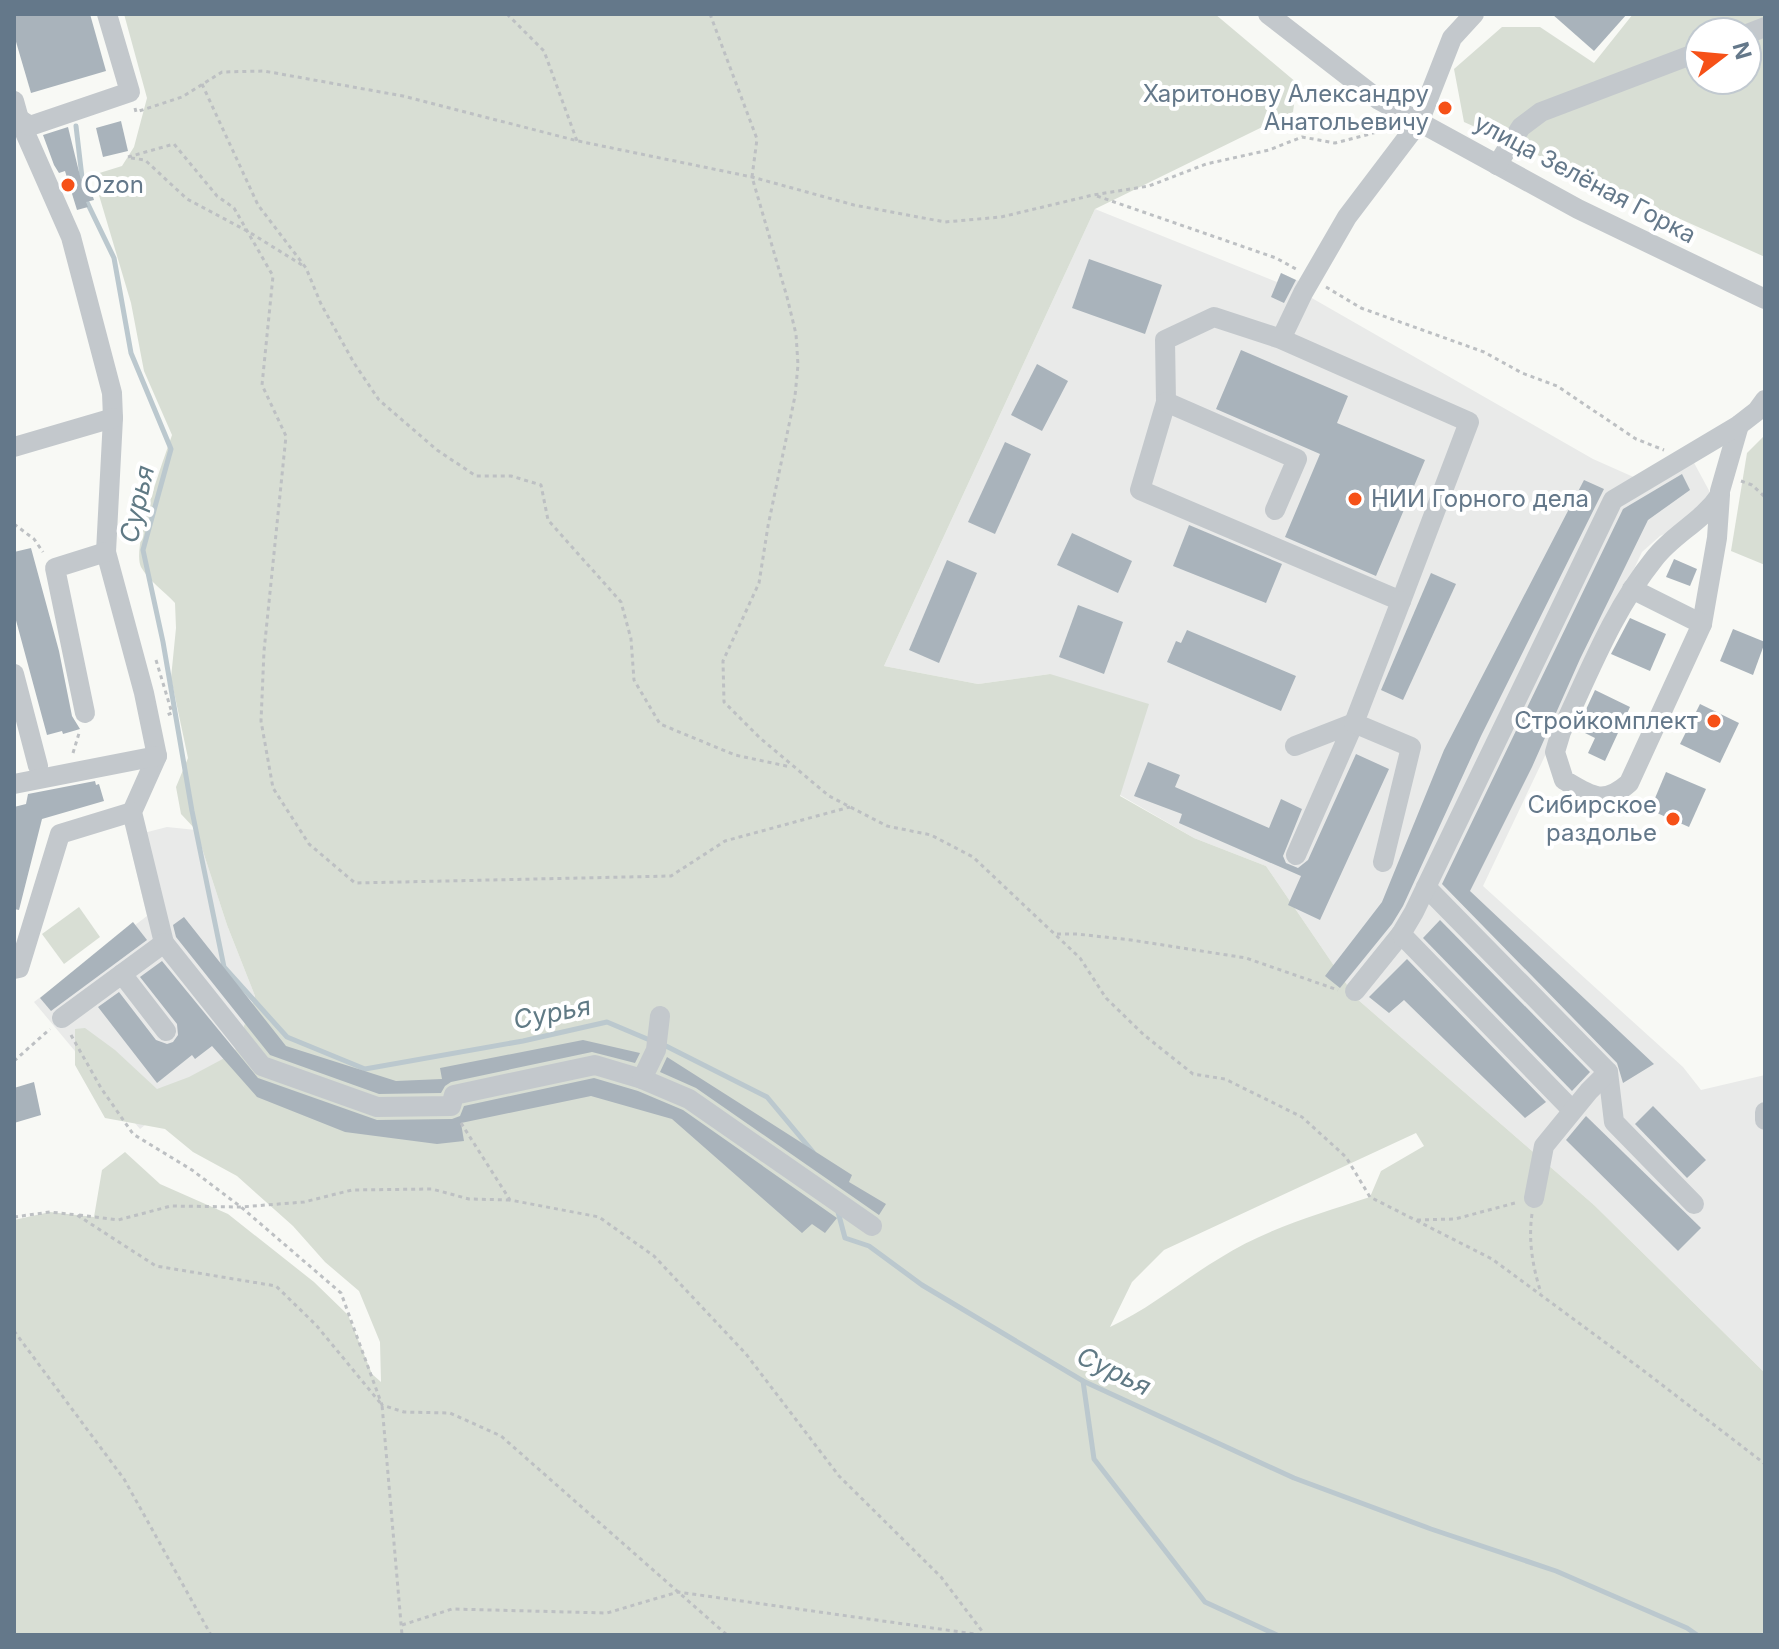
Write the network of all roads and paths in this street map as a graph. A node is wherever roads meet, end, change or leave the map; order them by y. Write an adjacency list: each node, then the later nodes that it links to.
1 (107, 14): 8 (street)
2 (507, 14): 11 (path)
3 (710, 14): 13 (path)
4 (1268, 14): 10 (street, улица Зелёная Горка)
5 (1474, 14): 10 (street)
6 (1683, 58): 12 (street)
7 (202, 84): 8 (path); 11 (path); 16 (path)
8 (130, 92): 9 (street)
9 (16, 114): 22 (street)
10 (1419, 122): 12 (street, улица Зелёная Горка); 14 (path); 17 (street)
11 (578, 141): 13 (path)
12 (1497, 165): 18 (street, улица Зелёная Горка)
13 (752, 177): 14 (path); 41 (path)
14 (1093, 195): 17 (path)
15 (249, 232): 15 (path); 16 (path); 44 (path)
16 (306, 268): 41 (path)
17 (1312, 279): 19 (street); 25 (path)
18 (1765, 299)
19 (1281, 339): 21 (street); 33 (street)
20 (1765, 400): 23 (street)
21 (1166, 402): 28 (street); 33 (street)
22 (113, 418): 24 (street); 30 (street)
23 (1739, 425): 25 (street); 26 (street)
24 (14, 447)
25 (1684, 457): 48 (street)
26 (1722, 485): 27 (path); 32 (street); 34 (street)
27 (1765, 497)
28 (1275, 510)
29 (14, 524): 31 (path)
30 (106, 552): 31 (street); 39 (street)
31 (55, 568): 36 (street)
32 (1632, 589): 34 (street); 34 (street)
33 (1401, 601): 37 (street)
34 (1702, 624)
35 (14, 674): 40 (street)
36 (85, 713): 42 (path)
37 (1354, 723): 38 (street); 46 (street); 47 (street)
38 (1295, 746)
39 (157, 756): 42 (street); 45 (street)
40 (38, 766)
41 (795, 768): 44 (path)
42 (68, 772): 43 (street)
43 (14, 784)
44 (850, 807): 49 (path)
45 (132, 812): 51 (street); 52 (street)
46 (1296, 855)
47 (1383, 862)
48 (1426, 887): 50 (street); 59 (street)
49 (1057, 934): 54 (path); 71 (path)
50 (1401, 934): 54 (street); 61 (street)
51 (164, 943): 53 (street); 60 (street)
52 (14, 969)
53 (122, 974): 56 (street); 57 (street)
54 (1355, 991)
55 (660, 1016): 60 (street)
56 (62, 1018): 58 (path); 68 (path)
57 (166, 1031)
58 (14, 1061)
59 (1608, 1072): 61 (street); 67 (street)
60 (642, 1079): 72 (street)
61 (1572, 1110): 65 (street)
62 (1765, 1112): 63 (street)
63 (1765, 1120)
64 (461, 1123): 66 (path)
65 (1534, 1198): 71 (path); 73 (path)
66 (510, 1200): 68 (path); 82 (path)
67 (1694, 1204)
68 (241, 1207): 69 (path); 75 (path)
69 (77, 1215): 70 (path); 75 (path)
70 (14, 1217)
71 (1413, 1219): 73 (path)
72 (872, 1226)
73 (1541, 1294): 76 (path)
74 (14, 1331): 79 (path)
75 (382, 1405): 77 (path); 78 (path)
76 (1765, 1464)
77 (678, 1592): 78 (path); 81 (path); 82 (path)
78 (402, 1625): 80 (path)
79 (211, 1635)
80 (402, 1635)
81 (727, 1635)
82 (984, 1635)

